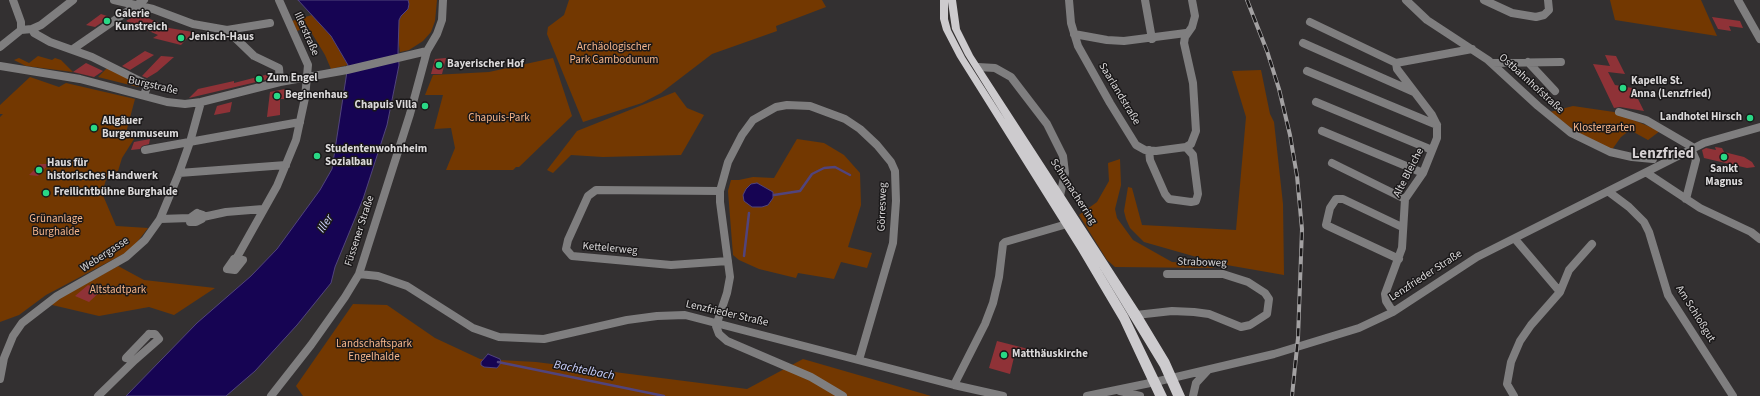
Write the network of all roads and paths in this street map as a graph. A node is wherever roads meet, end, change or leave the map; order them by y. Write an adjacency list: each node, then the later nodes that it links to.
1 (13, 0): 19 (street)
2 (73, 0): 18 (street)
3 (114, 0): 15 (street)
4 (144, 0): 15 (street)
5 (279, 0): 39 (street, Illerstraße)
6 (442, 0): 30 (street, Füssener Straße)
7 (1069, 0): 22 (street, Saarlandstraße)
8 (1145, 0): 24 (street)
9 (1192, 0): 21 (street)
10 (1406, 0): 23 (street, Ostbahnhofstraße)
11 (1484, 0): 12 (street)
12 (1548, 0)
13 (1738, 0): 25 (street)
14 (945, 1): 37 (main road, Schumacherring); 70 (main road, Schumacherring)
15 (137, 6): 20 (street); 28 (street)
16 (1310, 22): 34 (street)
17 (270, 23): 20 (street)
18 (32, 29): 19 (street); 28 (street)
19 (21, 30): 27 (street)
20 (227, 30): 40 (street)
21 (1186, 33): 24 (street); 52 (street)
22 (1074, 34): 24 (street); 55 (street, Saarlandstraße)
23 (1453, 35): 29 (street, Ostbahnhofstraße); 31 (street)
24 (1152, 39)
25 (1760, 39)
26 (1303, 43): 42 (street)
27 (0, 47)
28 (73, 49): 43 (street)
29 (1472, 49): 31 (street); 35 (street, Ostbahnhofstraße)
30 (427, 51): 39 (street, Burgstraße); 78 (street, Füssener Straße)
31 (1454, 52): 34 (street)
32 (1528, 62): 33 (street); 35 (street); 41 (street)
33 (1561, 62)
34 (1396, 63): 42 (street)
35 (1492, 63): 57 (street, Ostbahnhofstraße)
36 (0, 66): 43 (street, Burgstraße)
37 (978, 67): 65 (main road, Schumacherring); 65 (street)
38 (1307, 71): 48 (street)
39 (308, 78): 40 (street, Burgstraße); 47 (street, Illerstraße)
40 (280, 82): 44 (street, Burgstraße)
41 (1555, 91)
42 (1416, 93): 48 (street)
43 (144, 95): 44 (street, Burgstraße)
44 (201, 102): 51 (street, Webergasse)
45 (1316, 102): 56 (street)
46 (1618, 112): 53 (street)
47 (300, 122): 51 (street); 59 (street, Illerstraße)
48 (1437, 125): 56 (street, Alte Bleiche)
49 (1760, 127): 53 (street, Lenzfrieder Straße)
50 (1322, 131): 61 (street)
51 (190, 142): 54 (street); 60 (street, Webergasse)
52 (1189, 145): 55 (street); 55 (street)
53 (1692, 149): 62 (street, Lenzfrieder Straße); 67 (street)
54 (145, 150)
55 (1150, 150)
56 (1432, 150): 61 (street, Alte Bleiche)
57 (1653, 159)
58 (1332, 163): 66 (street)
59 (286, 165): 60 (street); 68 (street, Illerstraße)
60 (179, 173): 69 (street, Webergasse)
61 (1423, 173): 66 (street, Alte Bleiche)
62 (1647, 174): 64 (street, Lenzfrieder Straße); 67 (street)
63 (720, 190): 77 (street, Görresweg); 77 (street, Kettelerweg); 86 (street, Görresweg)
64 (1609, 192): 72 (street, Lenzfrieder Straße); 93 (street, Am Schloßgut)
65 (1060, 196): 82 (main road, Schumacherring)
66 (1405, 199): 71 (street, Alte Bleiche)
67 (1686, 199): 73 (street)
68 (263, 209): 69 (street); 75 (street, Illerstraße)
69 (160, 219): 85 (street, Webergasse)
70 (1067, 224): 90 (main road, Schumacherring); 91 (street)
71 (1402, 227): 76 (street, Alte Bleiche); 76 (street)
72 (1515, 239): 80 (street); 81 (street, Lenzfrieder Straße)
73 (1760, 239)
74 (1592, 244): 80 (street)
75 (236, 259)
76 (1399, 259): 81 (street, Alte Bleiche)
77 (728, 261): 83 (street, Görresweg)
78 (359, 274): 83 (street, Lenzfrieder Straße); 95 (street, Füssener Straße)
79 (1167, 274): 82 (street, Straboweg)
80 (1560, 292): 103 (street)
81 (1394, 312): 87 (street, Lenzfrieder Straße)
82 (1136, 315): 88 (main road, Schumacherring)
83 (716, 322): 86 (street, Lenzfrieder Straße); 96 (street)
84 (155, 334): 94 (street)
85 (2, 358): 89 (street, Webergasse)
86 (859, 360): 91 (street, Lenzfrieder Straße)
87 (1209, 370): 88 (street, Lenzfrieder Straße); 102 (street)
88 (1173, 378): 90 (street, Lenzfrieder Straße); 101 (main road, Schumacherring)
89 (0, 379)
90 (1156, 382): 92 (street, Lenzfrieder Straße); 100 (main road, Schumacherring)
91 (954, 385): 97 (street, Lenzfrieder Straße)
92 (1118, 391): 98 (street, Lenzfrieder Straße); 99 (street)
93 (1731, 392): 104 (street, Am Schloßgut)
94 (98, 396)
95 (271, 396)
96 (843, 396)
97 (1003, 396)
98 (1087, 396)
99 (1140, 396)
100 (1161, 396)
101 (1179, 396)
102 (1193, 396)
103 (1512, 396)
104 (1740, 396)

